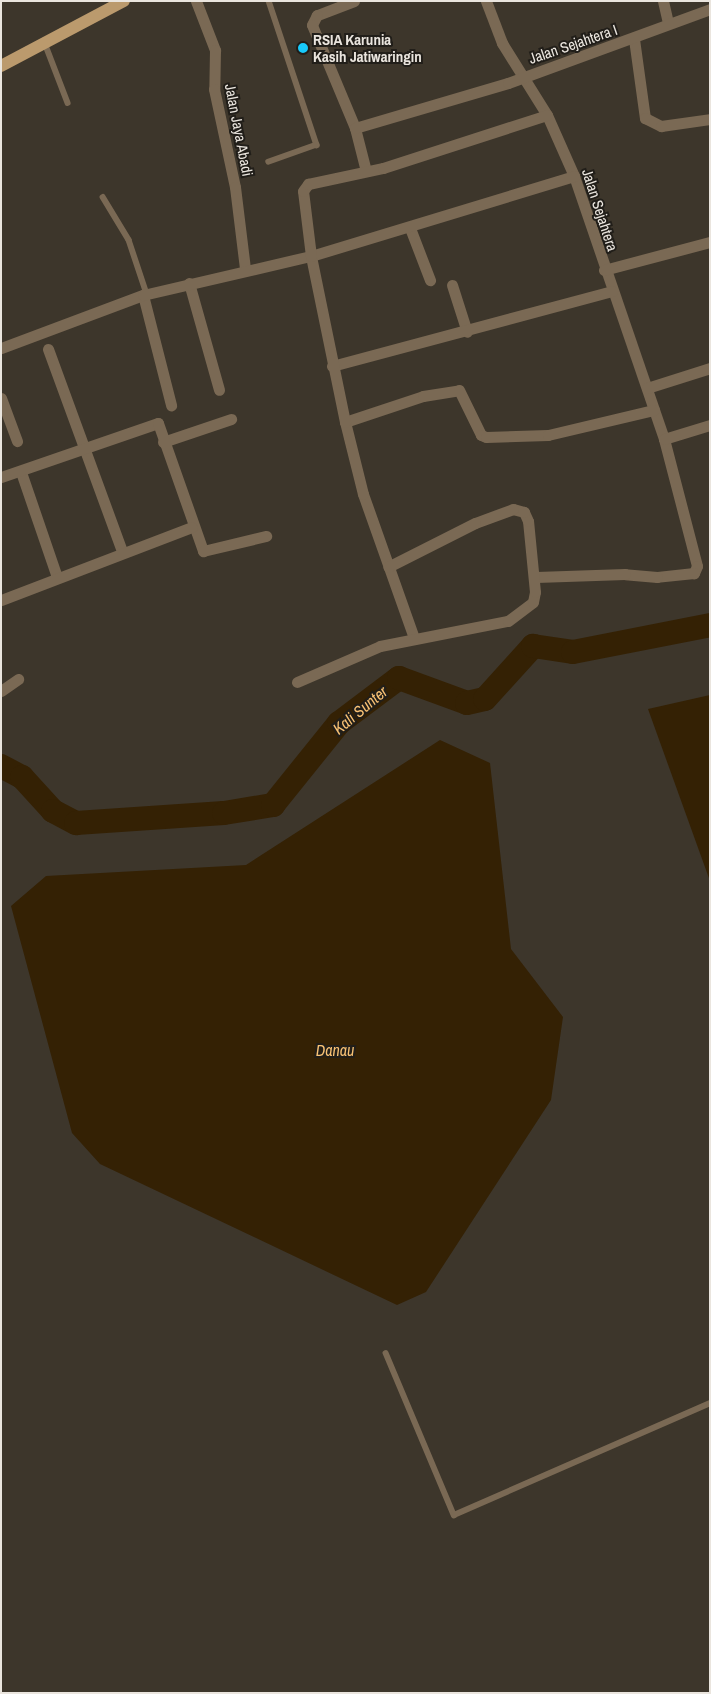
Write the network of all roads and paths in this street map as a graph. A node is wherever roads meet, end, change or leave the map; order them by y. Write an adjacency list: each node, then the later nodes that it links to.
1 (124, 1): 10 (main road)
2 (196, 1): 24 (street, Jalan Jaya Abadi)
3 (269, 1): 17 (lane)
4 (354, 1): 16 (street)
5 (486, 1): 12 (street, Jalan Sejahtera)
6 (662, 1): 8 (street)
7 (710, 10): 8 (street, Jalan Sejahtera I)
8 (668, 22): 9 (street, Jalan Sejahtera I)
9 (634, 40): 12 (street, Jalan Sejahtera I); 15 (street)
10 (45, 43): 11 (main road); 13 (lane)
11 (1, 66)
12 (522, 78): 14 (street, Jalan Sejahtera); 16 (street, Jalan Sejahtera I)
13 (68, 103)
14 (547, 115): 18 (street); 19 (street, Jalan Sejahtera)
15 (710, 119)
16 (355, 128): 18 (street)
17 (269, 162)
18 (366, 171): 23 (street)
19 (574, 176): 21 (street); 25 (street, Jalan Sejahtera)
20 (103, 197): 30 (lane)
21 (410, 228): 23 (street); 26 (street)
22 (710, 242): 25 (street)
23 (311, 256): 24 (street); 34 (street)
24 (245, 268): 27 (street)
25 (604, 270): 29 (street, Jalan Sejahtera)
26 (430, 280)
27 (189, 282): 30 (street); 37 (street)
28 (452, 285): 31 (street)
29 (612, 291): 31 (street); 36 (street, Jalan Sejahtera)
30 (145, 295): 32 (street); 39 (street)
31 (467, 332): 34 (street)
32 (1, 348)
33 (48, 349): 47 (street)
34 (332, 366): 42 (street)
35 (710, 368): 36 (street)
36 (647, 388): 40 (street, Jalan Sejahtera)
37 (219, 390)
38 (1, 398): 45 (street)
39 (171, 405)
40 (654, 410): 42 (street); 44 (street, Jalan Sejahtera)
41 (231, 419): 46 (street)
42 (345, 422): 53 (street)
43 (710, 425): 44 (street)
44 (664, 439): 55 (street, Jalan Sejahtera)
45 (17, 441)
46 (163, 442): 47 (street); 50 (street)
47 (87, 450): 48 (street); 52 (street)
48 (21, 472): 49 (street); 54 (street)
49 (1, 477)
50 (192, 527): 51 (street); 52 (street)
51 (266, 536)
52 (122, 551): 54 (street)
53 (388, 567): 55 (street); 57 (street)
54 (57, 577): 56 (street)
55 (536, 577): 57 (street)
56 (1, 600)
57 (414, 638): 59 (street)
58 (18, 680): 60 (street)
59 (297, 682)
60 (1, 691)
61 (386, 1353): 62 (lane)
62 (710, 1403)

